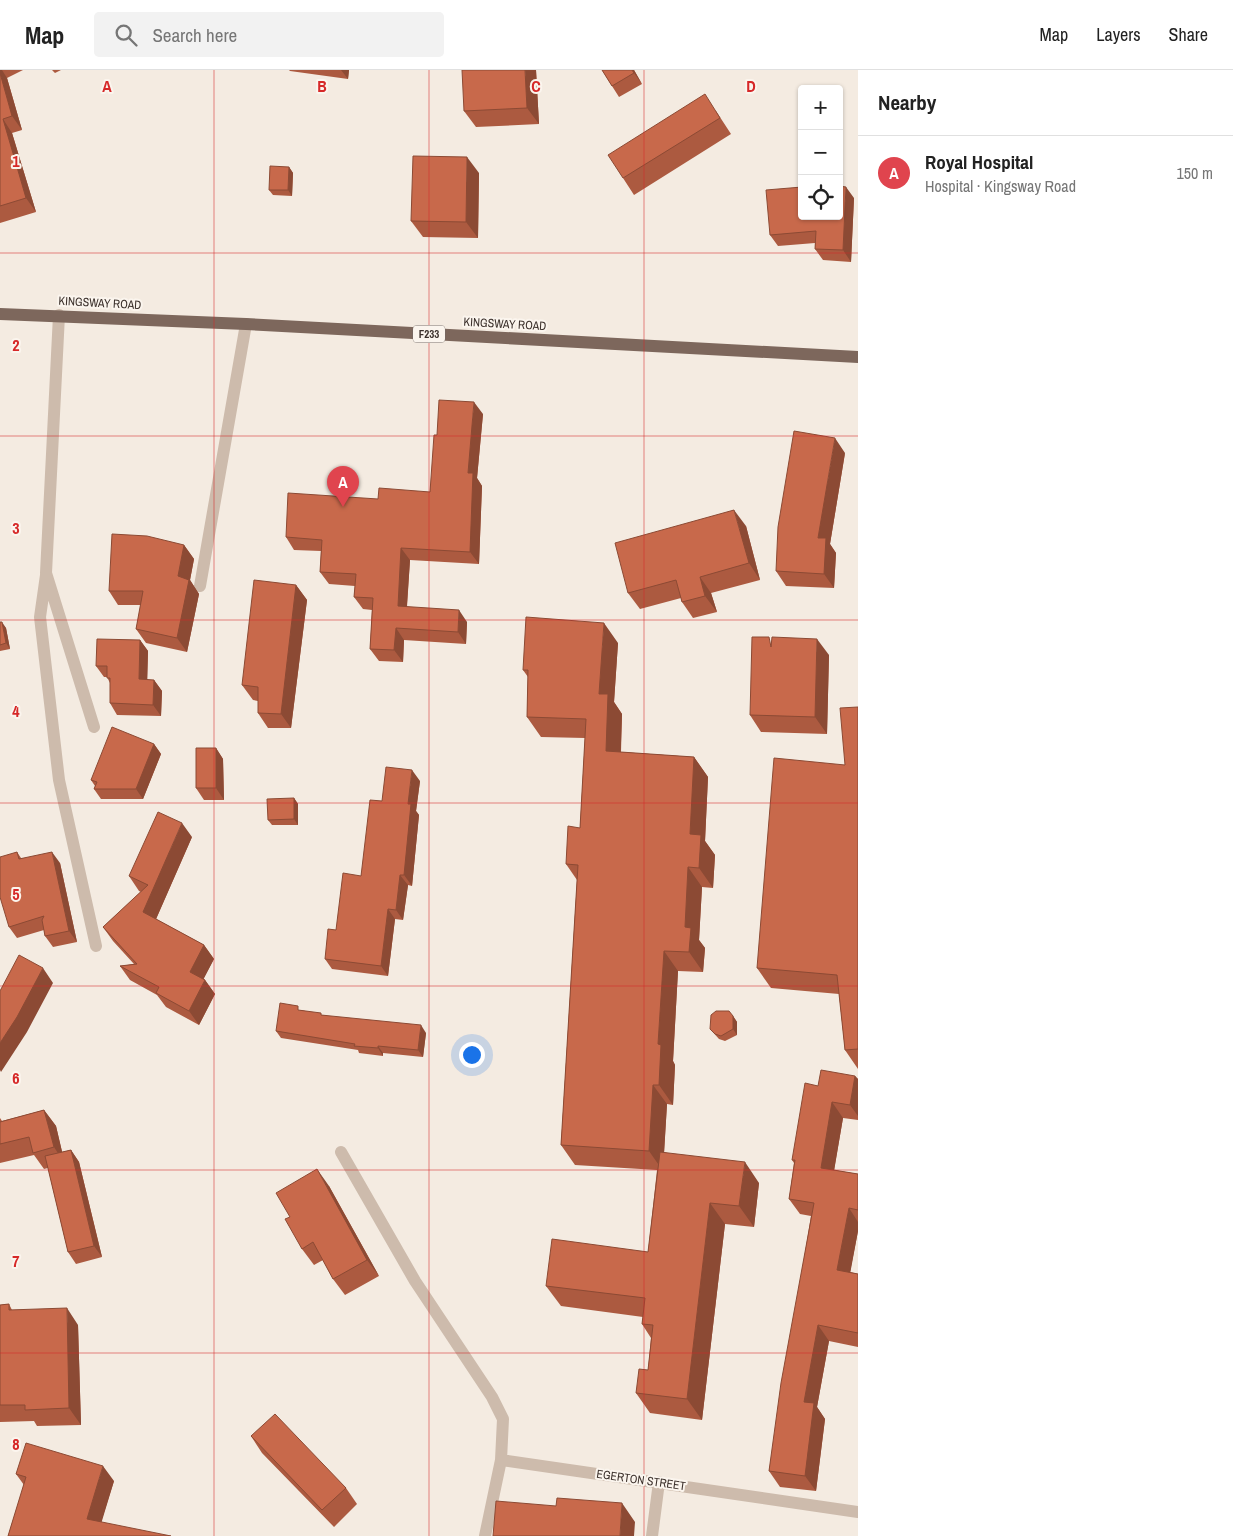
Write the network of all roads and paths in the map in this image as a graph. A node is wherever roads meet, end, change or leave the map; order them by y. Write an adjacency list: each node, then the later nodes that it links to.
1 (0, 314): 2 (main road, KINGSWAY ROAD / F233)
2 (59, 315): 3 (main road, KINGSWAY ROAD / F233); 5 (street)
3 (246, 324): 4 (main road, KINGSWAY ROAD / F233); 6 (street)
4 (858, 357)
5 (46, 573): 7 (street); 8 (street)
6 (200, 586)
7 (94, 727)
8 (96, 946)
9 (341, 1152): 10 (street)
10 (501, 1460): 11 (street, EGERTON STREET); 13 (street)
11 (659, 1482): 12 (street, EGERTON STREET); 14 (street)
12 (858, 1512)
13 (485, 1536)
14 (652, 1536)

